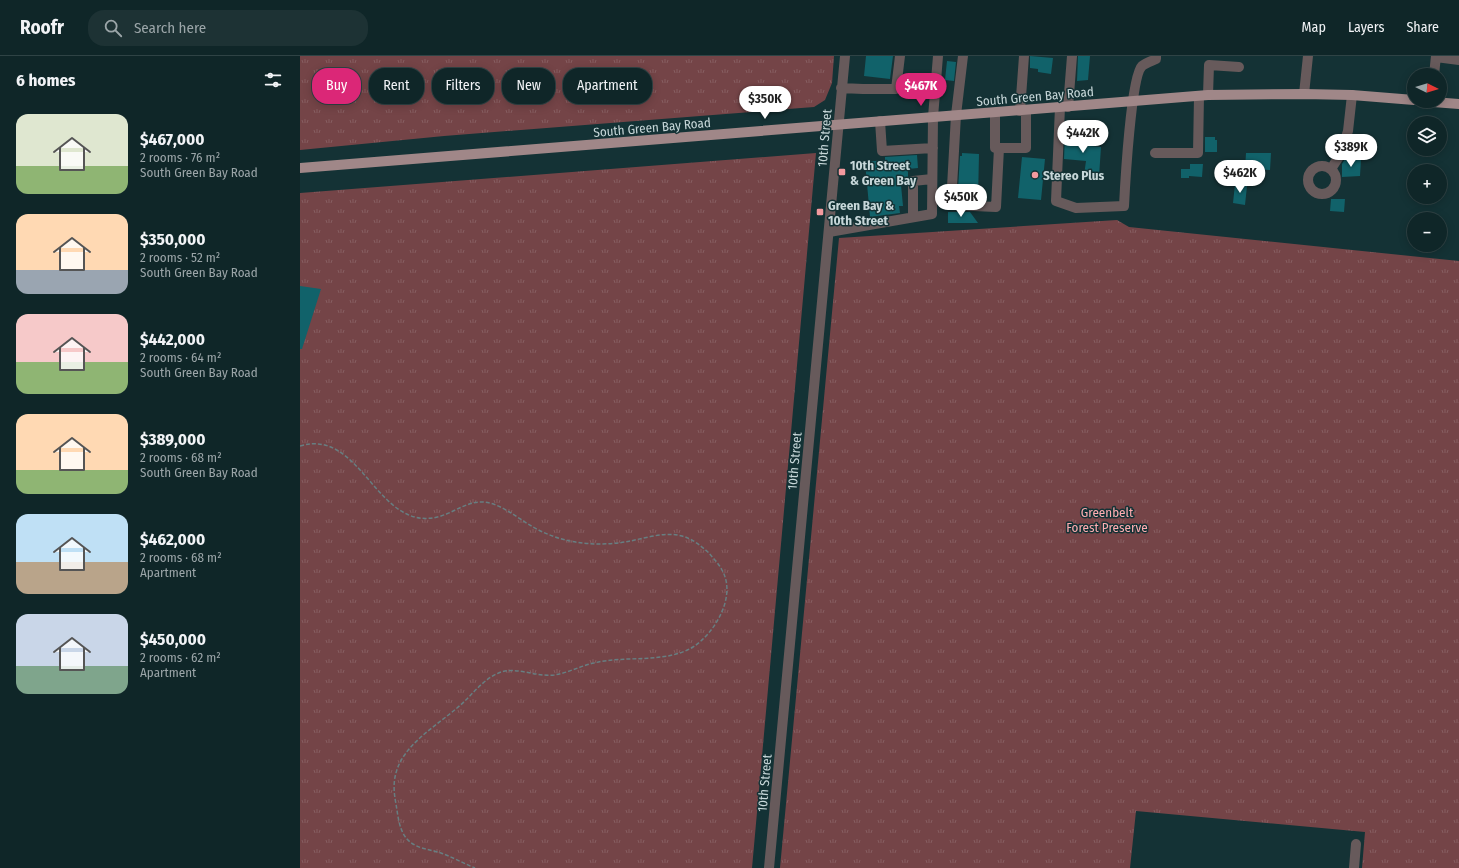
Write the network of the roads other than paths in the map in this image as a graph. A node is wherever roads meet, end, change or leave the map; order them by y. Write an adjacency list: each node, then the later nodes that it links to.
1 (845, 56): 13 (street, 10th Street)
2 (900, 56): 13 (street)
3 (938, 56): 25 (street)
4 (963, 56): 24 (street)
5 (1024, 56): 22 (street)
6 (1072, 56): 21 (street)
7 (1156, 56): 18 (street)
8 (1308, 56): 14 (street)
9 (1436, 57): 10 (street); 12 (street)
10 (1459, 60)
11 (1239, 67): 16 (street)
12 (1435, 68)
13 (841, 88): 27 (street, 10th Street)
14 (1304, 94): 15 (main road, South Green Bay Road); 16 (main road, South Green Bay Road)
15 (1352, 95): 17 (main road, South Green Bay Road); 32 (street)
16 (1203, 96): 18 (main road, South Green Bay Road); 30 (street)
17 (1407, 99)
18 (1133, 101): 21 (main road, South Green Bay Road); 21 (street)
19 (1447, 103): 20 (main road)
20 (1459, 104)
21 (1064, 107): 22 (main road, South Green Bay Road)
22 (1023, 110): 23 (main road, South Green Bay Road); 29 (street)
23 (995, 113): 24 (main road, South Green Bay Road); 29 (street)
24 (956, 115): 25 (main road, South Green Bay Road); 29 (street)
25 (933, 117): 26 (main road, South Green Bay Road); 28 (street)
26 (880, 122): 27 (main road, South Green Bay Road); 28 (street)
27 (839, 125): 31 (main road, South Green Bay Road); 35 (street, 10th Street)
28 (933, 148): 33 (street)
29 (999, 148)
30 (1155, 153)
31 (300, 168)
32 (1331, 170)
33 (932, 179): 34 (street); 34 (street)
34 (913, 217): 35 (street)
35 (829, 232): 37 (street, 10th Street)
36 (1356, 844): 38 (street)
37 (769, 868)
38 (1354, 868)

